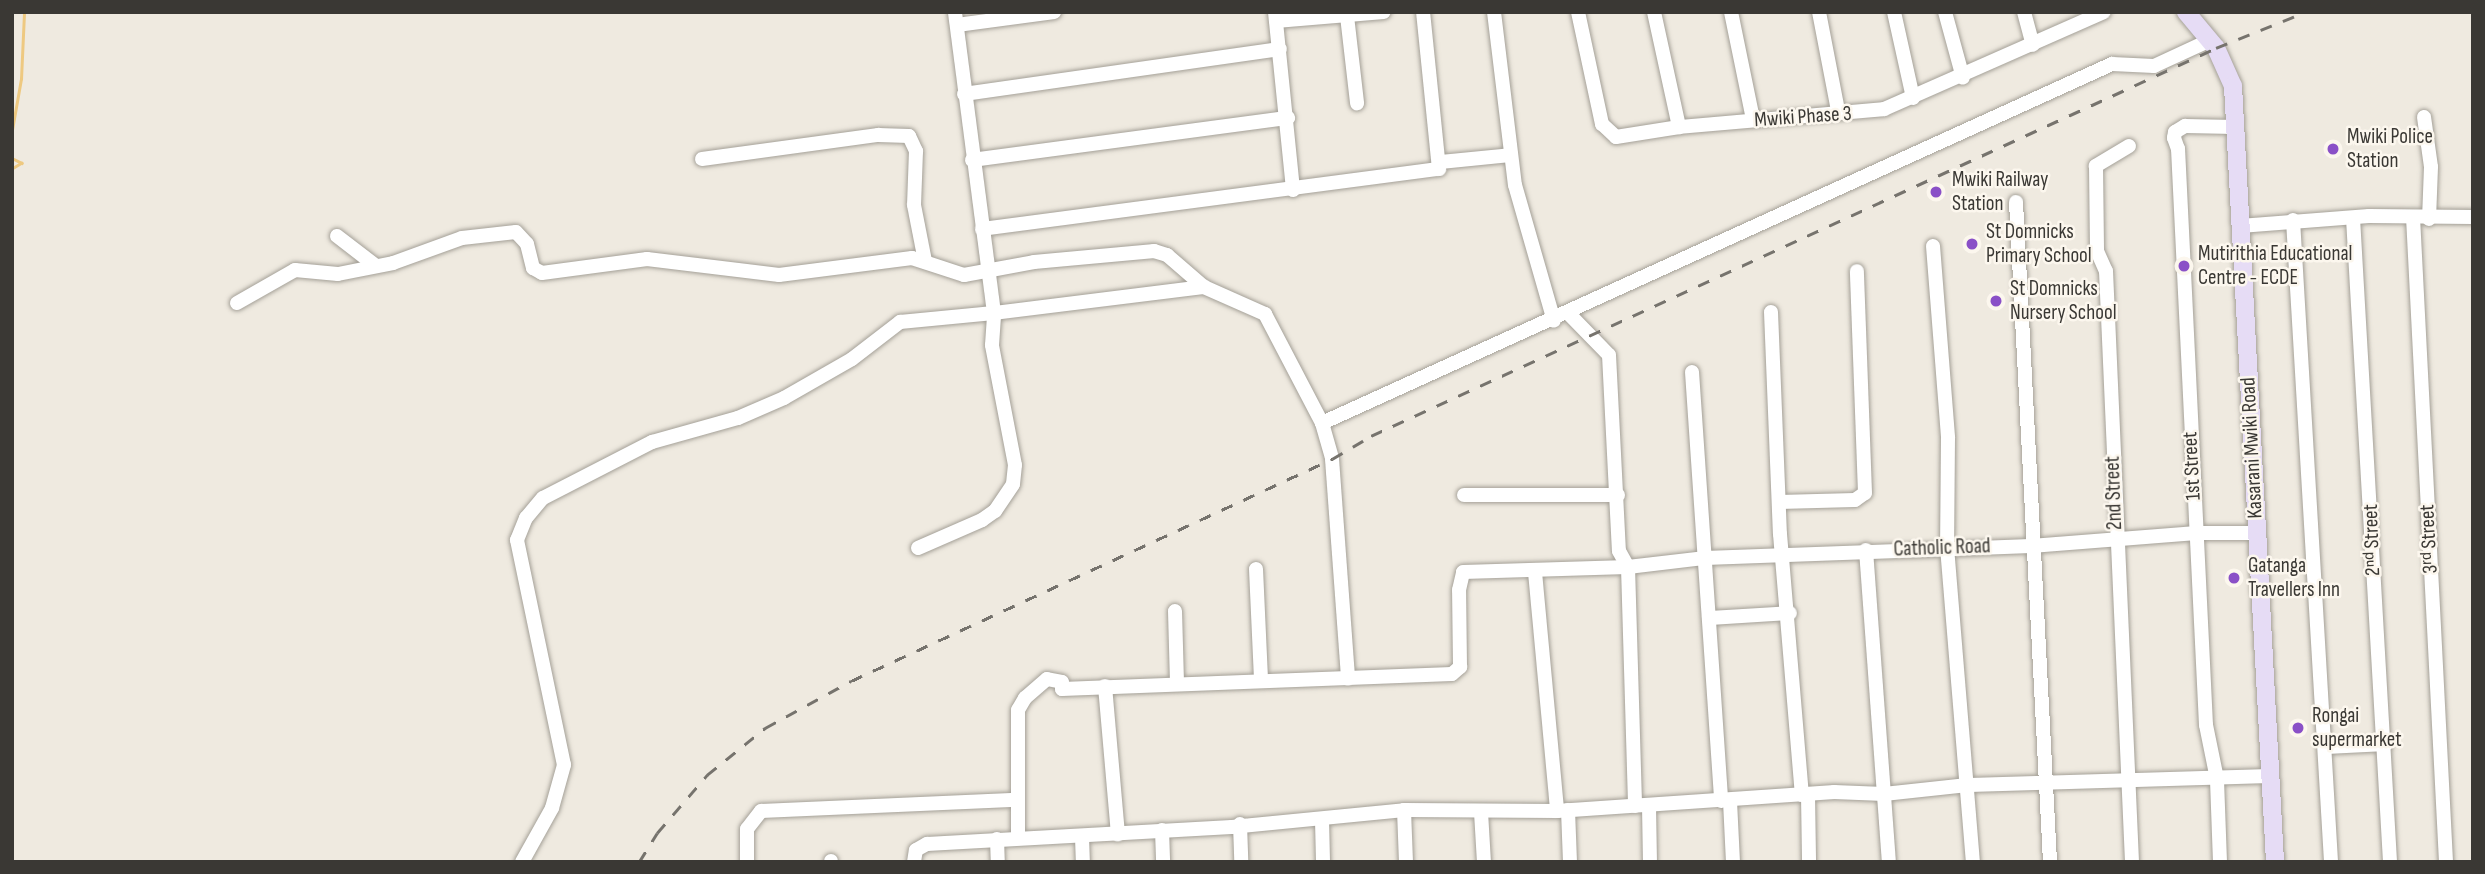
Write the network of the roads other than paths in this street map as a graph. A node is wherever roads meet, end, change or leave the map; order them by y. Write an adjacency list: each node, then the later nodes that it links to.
1 (1054, 12): 16 (street)
2 (1384, 12): 15 (street)
3 (1423, 12): 34 (street)
4 (1494, 12): 31 (street)
5 (1578, 12): 28 (street, Mwiki Phase 3)
6 (1654, 12): 28 (street)
7 (1731, 12): 27 (street)
8 (1819, 12): 24 (street)
9 (1894, 12): 22 (street)
10 (1945, 12): 20 (street)
11 (2024, 12): 18 (street)
12 (2186, 12): 17 (main road, Kasarani Mwiki Road)
13 (2099, 13): 18 (street, Mwiki Phase 3)
14 (1275, 16): 15 (street); 19 (street)
15 (1346, 16): 23 (street)
16 (956, 19): 21 (street)
17 (2208, 41): 29 (main road, Kasarani Mwiki Road); 54 (street)
18 (2033, 45): 20 (street, Mwiki Phase 3)
19 (1280, 48): 21 (street); 26 (street)
20 (1963, 78): 22 (street, Mwiki Phase 3)
21 (964, 94): 33 (street)
22 (1913, 98): 24 (street, Mwiki Phase 3)
23 (1357, 103)
24 (1838, 111): 27 (street, Mwiki Phase 3)
25 (2424, 117): 40 (street)
26 (1288, 118): 33 (street); 35 (street)
27 (1753, 119): 28 (street, Mwiki Phase 3)
28 (1679, 127)
29 (2235, 127): 42 (main road, Kasarani Mwiki Road); 61 (street, 1st Street)
30 (2129, 146): 63 (street, 2nd Street)
31 (1511, 155): 34 (street); 55 (street)
32 (702, 159): 46 (street)
33 (972, 160): 43 (street)
34 (1440, 162): 35 (street)
35 (1293, 190): 43 (street)
36 (2016, 202): 64 (street)
37 (2413, 217): 39 (street); 40 (street); 124 (street, 3ʳᵈ Street)
38 (2473, 217): 40 (street)
39 (2353, 218): 41 (street); 80 (street, 2ⁿᵈ Street)
40 (2429, 219)
41 (2293, 220): 42 (street); 81 (street)
42 (2240, 226): 62 (main road, Kasarani Mwiki Road)
43 (982, 229): 48 (street)
44 (337, 236): 47 (street)
45 (1933, 246): 65 (street)
46 (925, 261): 47 (street); 48 (street)
47 (376, 266): 51 (street)
48 (991, 271): 50 (street); 53 (street)
49 (1857, 271): 60 (street)
50 (1204, 287): 53 (street); 57 (street)
51 (237, 303)
52 (1771, 312): 60 (street)
53 (994, 313): 66 (street); 102 (street)
54 (1569, 314): 55 (street); 59 (street)
55 (1554, 321): 57 (street)
56 (1692, 372): 69 (street)
57 (1322, 423): 76 (street)
58 (1464, 495): 59 (street)
59 (1618, 495): 70 (street)
60 (1779, 502): 68 (street)
61 (2196, 533): 62 (street, Catholic Road); 63 (street, Catholic Road); 84 (street, 1st Street)
62 (2257, 533): 82 (main road, Kasarani Mwiki Road)
63 (2116, 539): 64 (street, Catholic Road); 83 (street, 2nd Street)
64 (2031, 546): 65 (street, Catholic Road); 85 (street)
65 (1947, 547): 67 (street, Catholic Road); 86 (street)
66 (918, 548)
67 (1866, 550): 68 (street, Catholic Road); 87 (street)
68 (1784, 555): 69 (street, Catholic Road); 74 (street)
69 (1705, 558): 70 (street, Catholic Road); 75 (street)
70 (1628, 567): 72 (street, Catholic Road); 91 (street)
71 (1255, 569): 77 (street)
72 (1535, 572): 76 (street, Catholic Road); 93 (street)
73 (1175, 611): 78 (street)
74 (1790, 613): 75 (street); 88 (street)
75 (1709, 618): 90 (street)
76 (1348, 678): 77 (street)
77 (1261, 681): 78 (street)
78 (1177, 684): 79 (street)
79 (1105, 686): 89 (street); 98 (street)
80 (2386, 744): 81 (street); 123 (street, 2ⁿᵈ Street)
81 (2326, 747): 122 (street)
82 (2271, 776): 84 (street); 121 (main road, Kasarani Mwiki Road)
83 (2127, 779): 84 (street); 85 (street); 119 (street, 2nd Street)
84 (2217, 779): 120 (street, 1st Street)
85 (2046, 783): 86 (street); 118 (street)
86 (1968, 785): 87 (street); 117 (street)
87 (1884, 794): 88 (street); 116 (street)
88 (1805, 795): 90 (street); 115 (street)
89 (1017, 800): 100 (street); 103 (street)
90 (1726, 801): 91 (street); 114 (street)
91 (1642, 806): 93 (street); 113 (street)
92 (1404, 810): 94 (street); 95 (street); 110 (street)
93 (1563, 810): 94 (street); 112 (street)
94 (1481, 812): 111 (street)
95 (1322, 820): 96 (street); 109 (street)
96 (1240, 824): 97 (street); 108 (street)
97 (1162, 830): 98 (street); 107 (street)
98 (1118, 834): 99 (street)
99 (1082, 837): 100 (street); 106 (street)
100 (1018, 838): 101 (street)
101 (997, 839): 104 (street); 105 (street)
102 (522, 862)
103 (747, 862)
104 (914, 862)
105 (998, 862)
106 (1083, 862)
107 (1163, 862)
108 (1241, 862)
109 (1323, 862)
110 (1406, 862)
111 (1485, 862)
112 (1570, 862)
113 (1650, 862)
114 (1733, 862)
115 (1809, 862)
116 (1889, 862)
117 (1973, 862)
118 (2050, 862)
119 (2132, 862)
120 (2220, 862)
121 (2274, 862)
122 (2331, 862)
123 (2390, 862)
124 (2446, 862)

